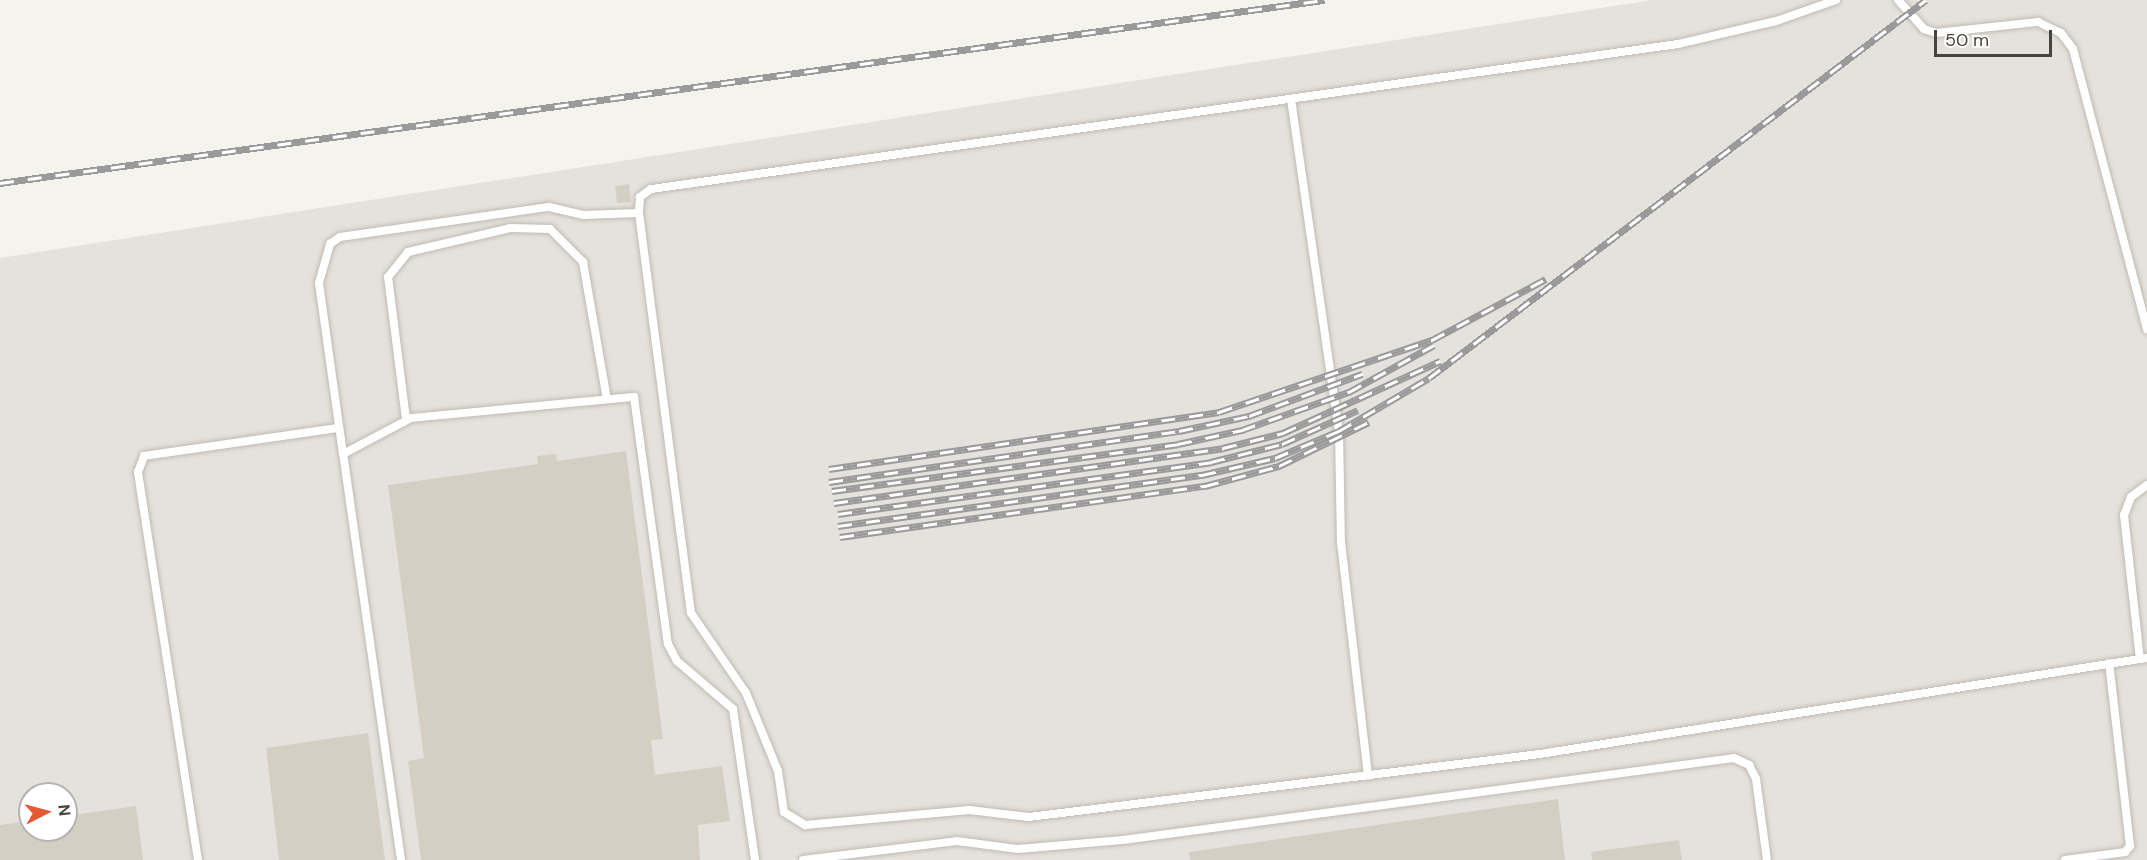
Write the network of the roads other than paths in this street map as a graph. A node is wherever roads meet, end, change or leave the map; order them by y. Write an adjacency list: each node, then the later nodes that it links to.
1 (1836, 0): 3 (lane)
2 (1898, 0): 5 (lane)
3 (1292, 99): 4 (lane); 13 (lane)
4 (639, 213): 8 (lane); 13 (lane)
5 (2147, 329)
6 (607, 399): 7 (lane); 7 (lane); 16 (lane)
7 (406, 419): 9 (lane)
8 (339, 428): 9 (lane); 14 (lane)
9 (343, 454): 15 (lane)
10 (2147, 485): 11 (lane)
11 (2143, 658): 12 (lane)
12 (2109, 663): 13 (lane); 19 (lane)
13 (1368, 775)
14 (198, 860)
15 (401, 860)
16 (755, 860)
17 (803, 860): 18 (lane)
18 (1767, 860)
19 (2066, 860)

